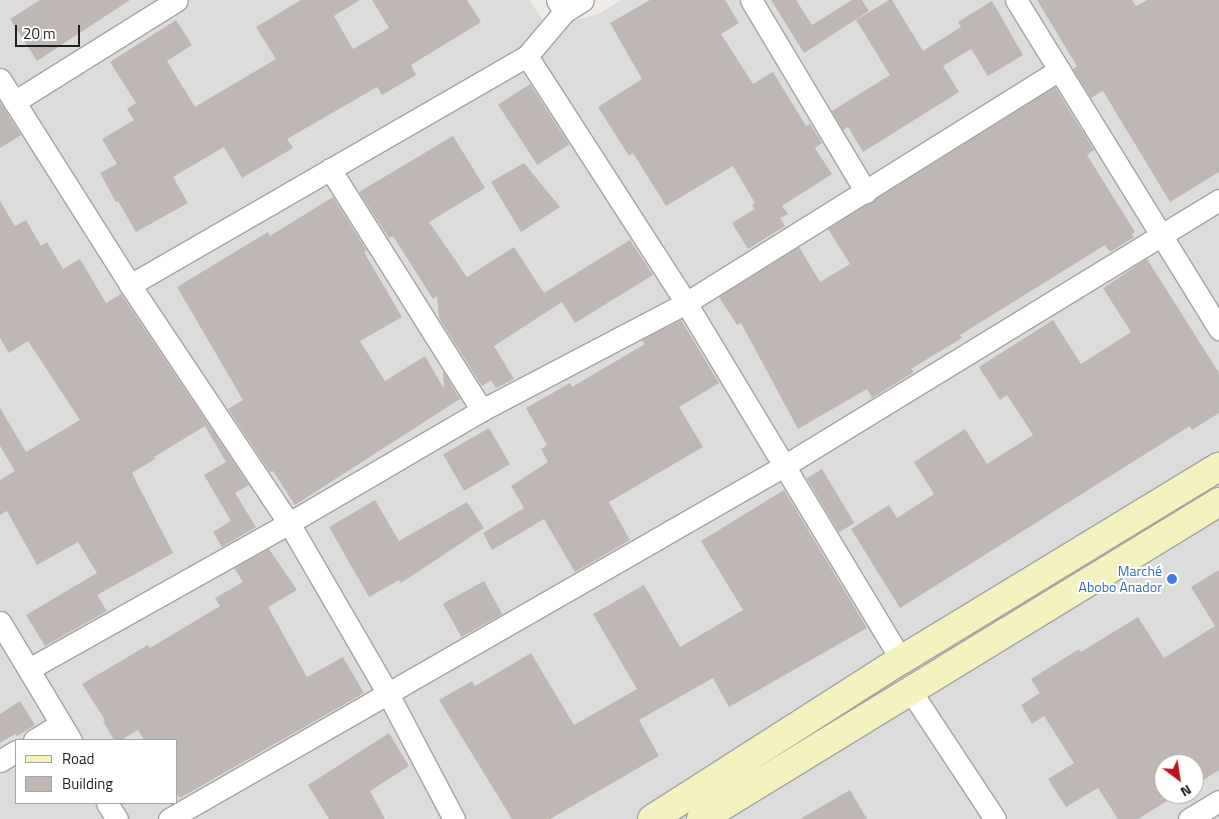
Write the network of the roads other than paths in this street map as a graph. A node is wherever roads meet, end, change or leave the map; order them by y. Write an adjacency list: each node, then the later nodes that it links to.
1 (177, 0): 9 (street)
2 (583, 0): 5 (street)
3 (751, 0): 11 (street)
4 (1016, 0): 7 (street)
5 (560, 6): 6 (street)
6 (527, 56): 10 (street); 15 (street)
7 (1059, 70): 11 (street); 13 (street)
8 (0, 79): 9 (street)
9 (14, 102): 14 (street)
10 (330, 169): 14 (street); 17 (street)
11 (866, 192): 15 (street)
12 (1219, 200): 13 (street)
13 (1162, 236): 16 (street); 18 (street)
14 (130, 285): 21 (street)
15 (686, 303): 17 (street); 18 (street)
16 (1219, 330)
17 (482, 410): 21 (street)
18 (784, 466): 23 (street); 26 (street)
19 (1219, 467): 23 (main road)
20 (1219, 502): 25 (main road)
21 (289, 523): 24 (street); 26 (street)
22 (0, 622): 24 (street)
23 (901, 660): 36 (main road)
24 (29, 669): 27 (street)
25 (910, 690): 37 (main road); 38 (street)
26 (387, 692): 34 (street); 35 (street)
27 (66, 732): 28 (street)
28 (38, 739)
29 (15, 752): 30 (street)
30 (0, 762)
31 (1219, 801): 39 (street)
32 (108, 804): 33 (street)
33 (117, 819)
34 (169, 819)
35 (454, 819)
36 (652, 819)
37 (701, 819)
38 (995, 819)
39 (1189, 819)

